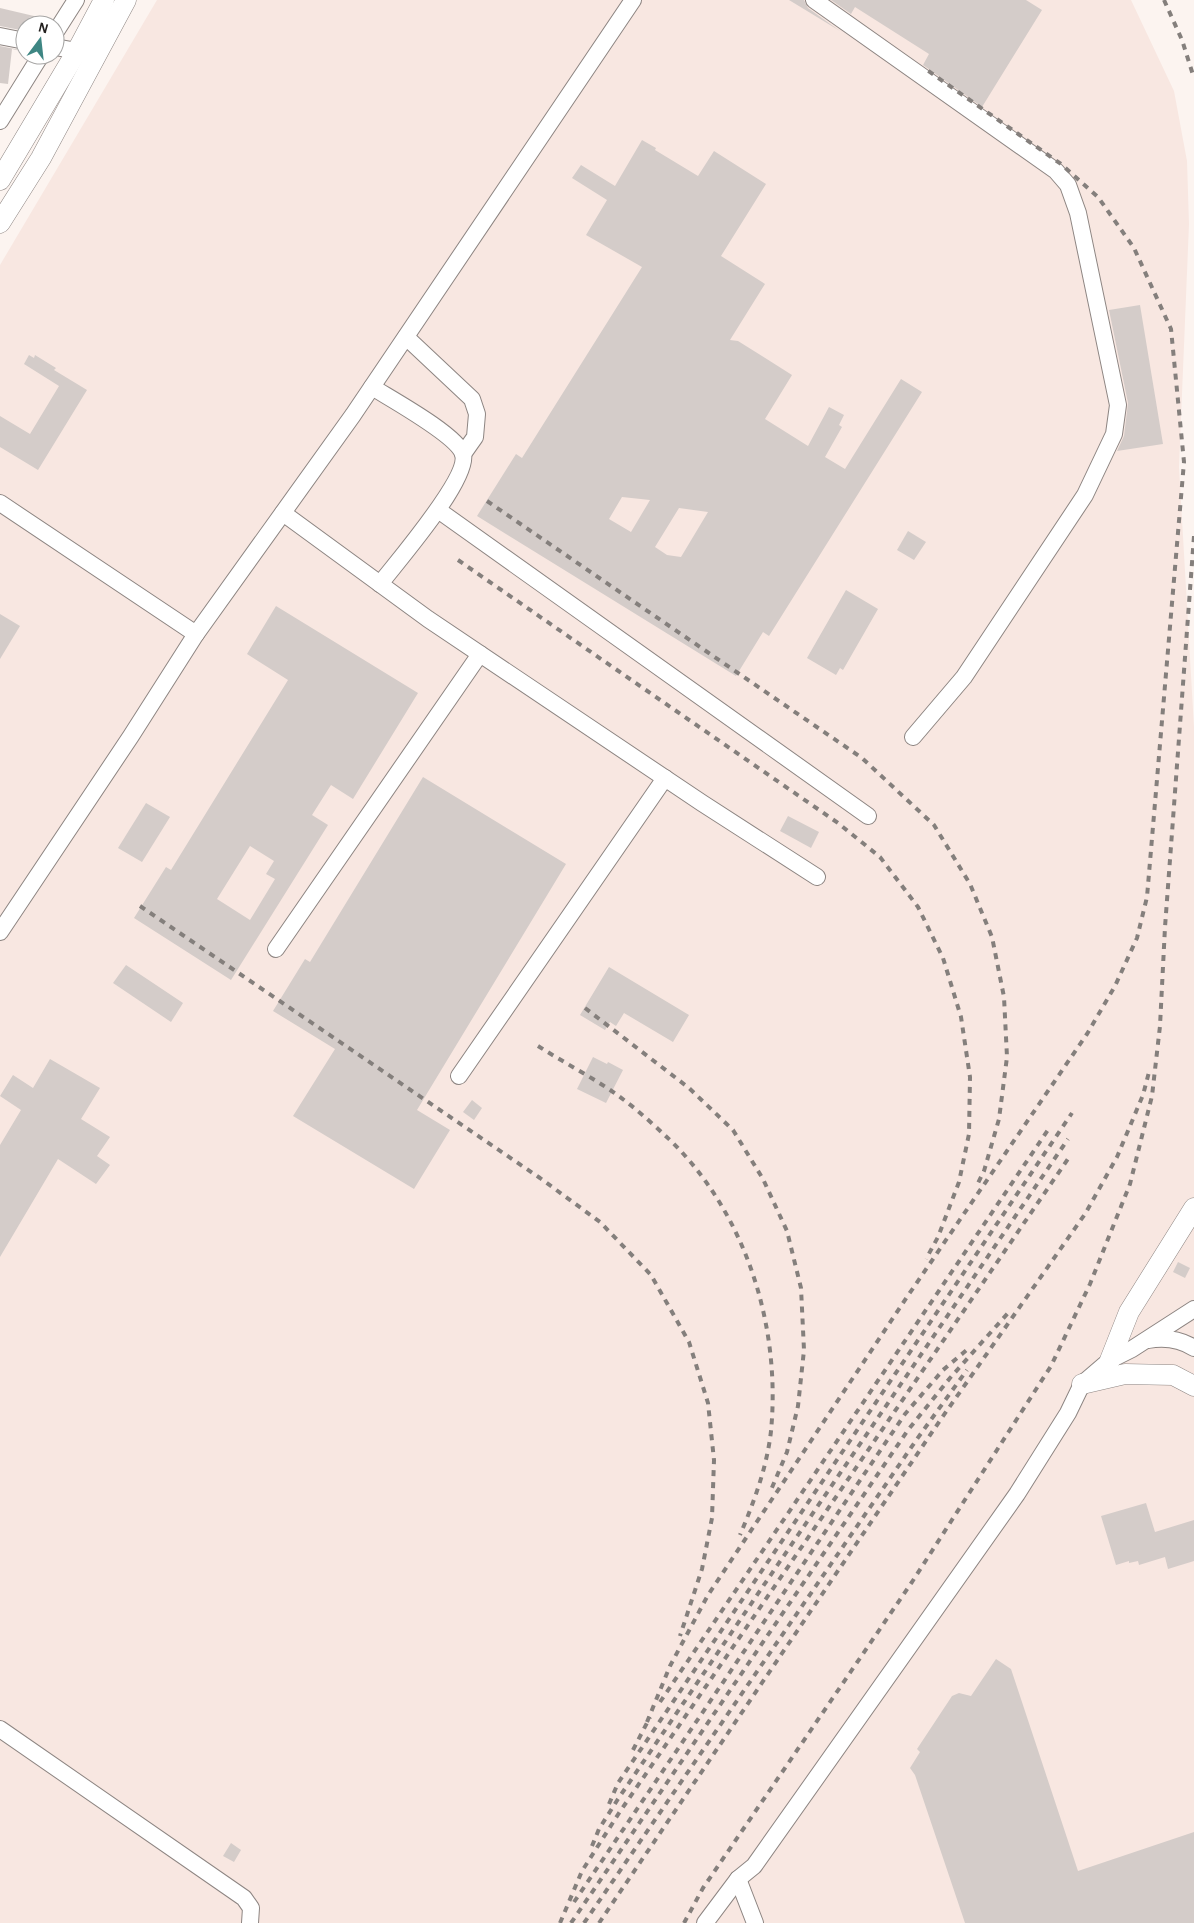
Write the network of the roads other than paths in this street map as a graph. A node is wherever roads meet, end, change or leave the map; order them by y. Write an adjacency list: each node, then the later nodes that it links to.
1 (76, 0): 6 (street)
2 (104, 0): 10 (main road)
3 (126, 0): 14 (main road)
4 (633, 0): 15 (street)
5 (814, 0): 24 (street)
6 (65, 17)
7 (0, 36): 8 (street)
8 (15, 39)
9 (65, 48): 10 (street)
10 (77, 51): 13 (main road)
11 (35, 65): 12 (street)
12 (0, 122)
13 (3, 169)
14 (0, 223)
15 (406, 337): 16 (street); 17 (street)
16 (372, 387): 17 (street); 20 (street)
17 (463, 454): 19 (street)
18 (0, 503): 22 (street)
19 (438, 510): 21 (street); 26 (street)
20 (283, 513): 21 (street); 22 (street)
21 (380, 584): 23 (street)
22 (196, 634): 28 (street)
23 (480, 654): 25 (street); 29 (street)
24 (913, 737)
25 (665, 778): 27 (street); 30 (street)
26 (868, 816)
27 (817, 877)
28 (0, 932)
29 (276, 949)
30 (459, 1076)
31 (1194, 1208): 35 (main road)
32 (1194, 1309): 33 (street)
33 (1146, 1340): 34 (street); 35 (street)
34 (1194, 1348)
35 (1110, 1360): 36 (street)
36 (1082, 1384): 37 (main road); 39 (street)
37 (1194, 1386)
38 (0, 1728): 40 (street)
39 (738, 1878): 41 (street); 42 (street)
40 (250, 1923)
41 (706, 1923)
42 (755, 1923)

